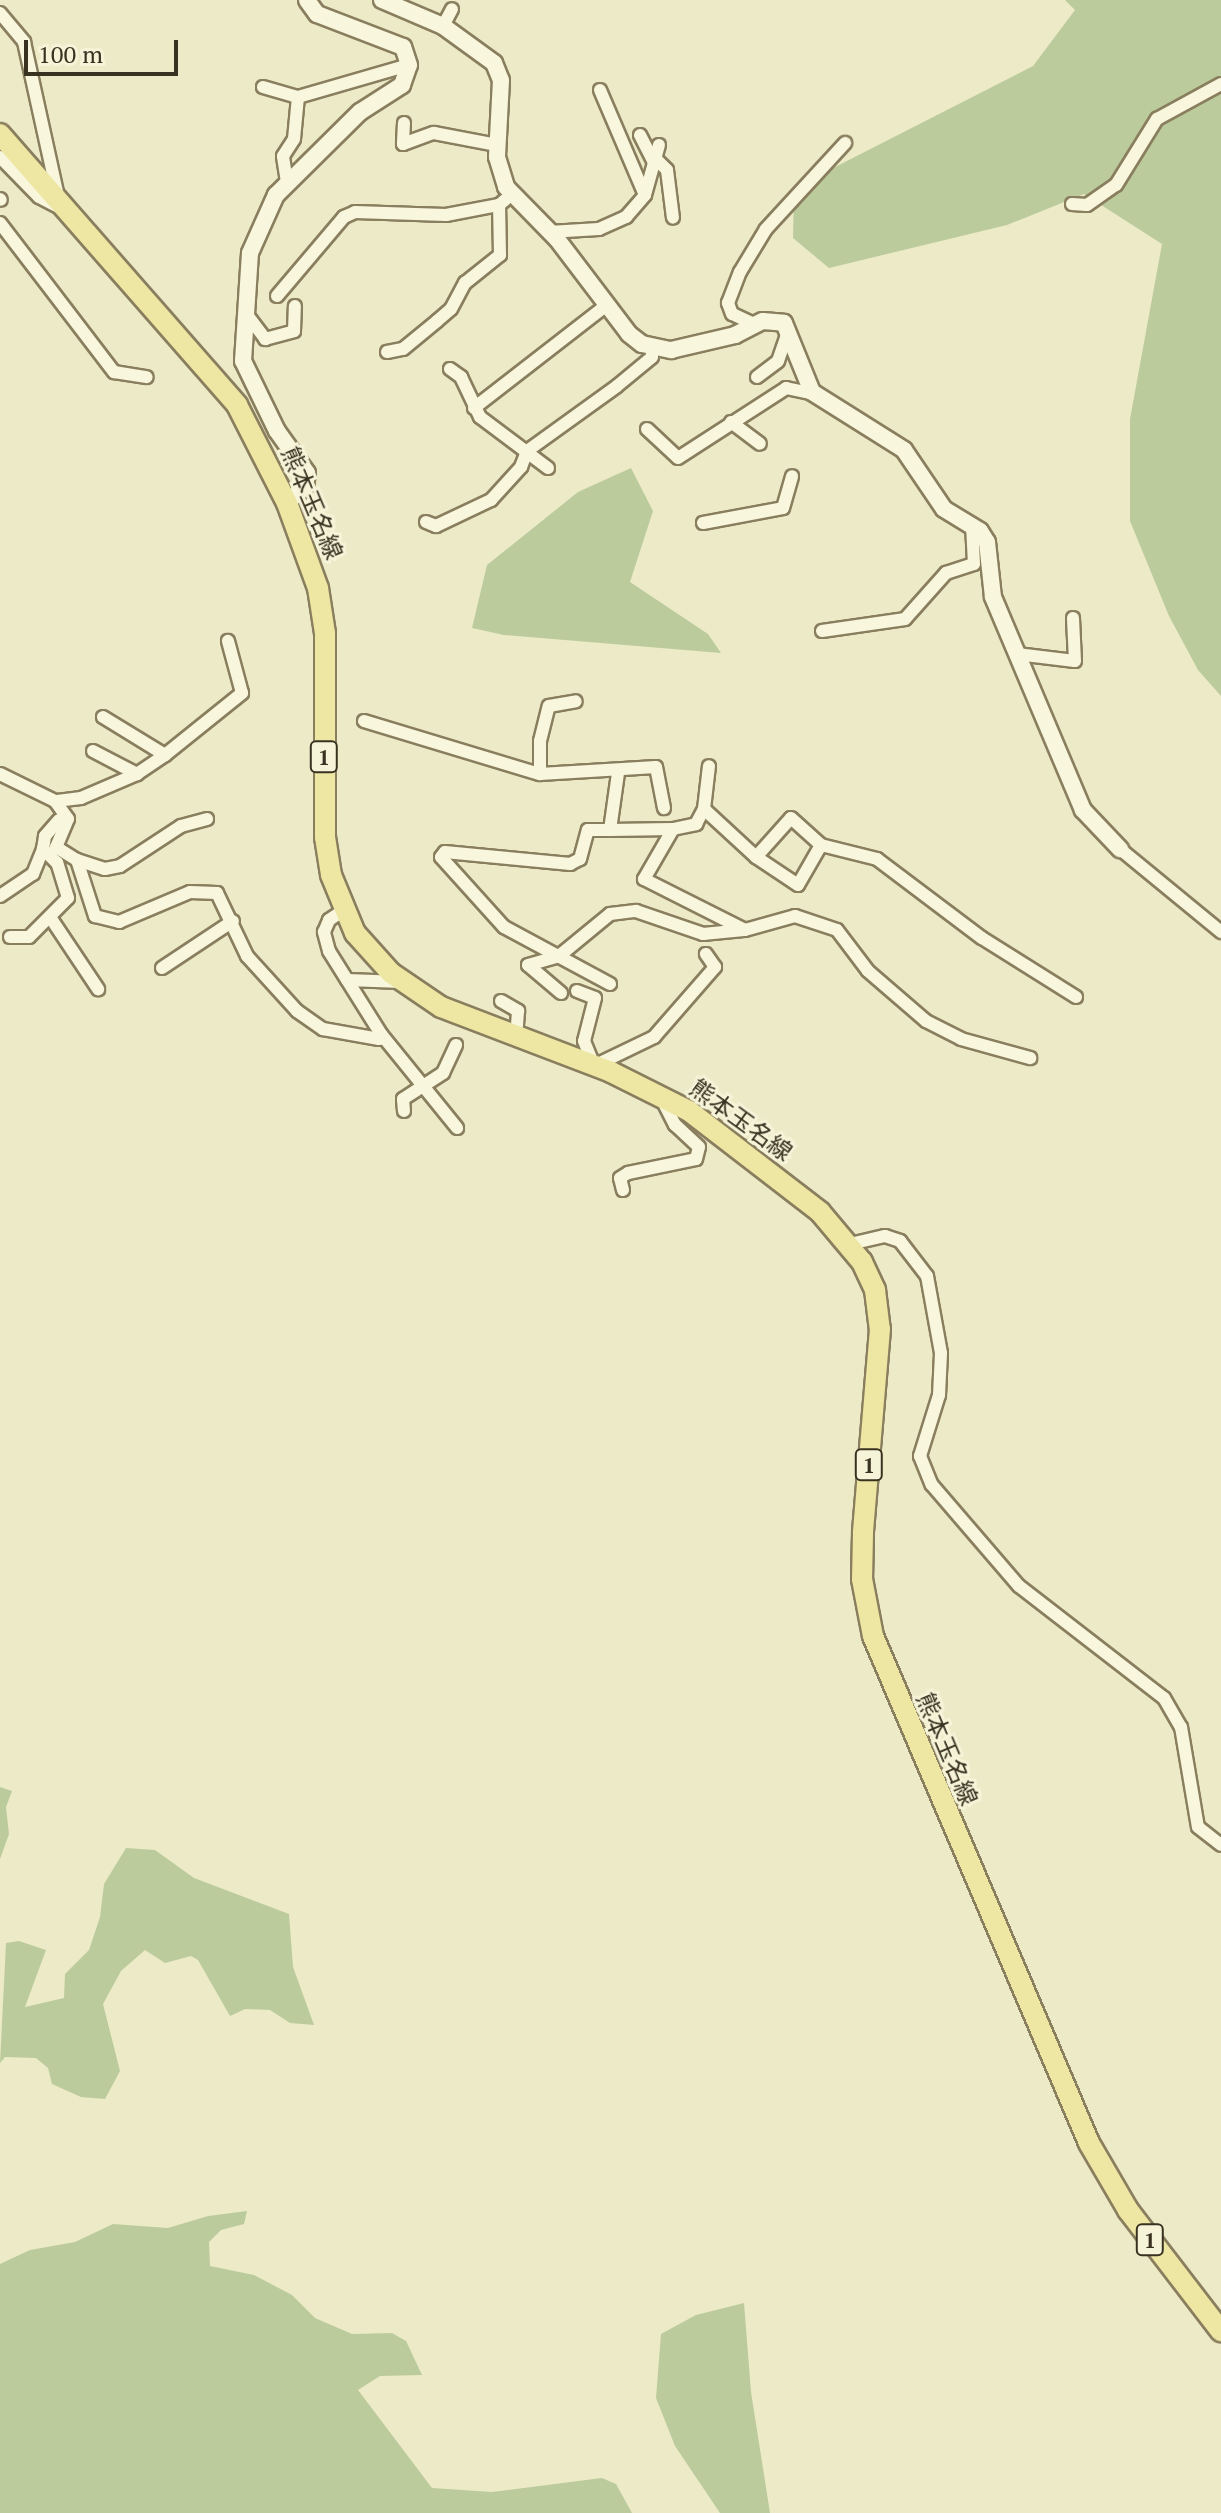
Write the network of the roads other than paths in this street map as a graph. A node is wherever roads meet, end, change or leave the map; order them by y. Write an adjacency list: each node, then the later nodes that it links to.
1 (307, 0): 6 (street)
2 (382, 0): 5 (street)
3 (452, 9): 5 (street)
4 (0, 13): 22 (street)
5 (443, 26): 15 (street)
6 (409, 65): 10 (street); 18 (street)
7 (1221, 84): 21 (street)
8 (263, 87): 10 (street)
9 (600, 90): 19 (street)
10 (298, 97): 18 (street)
11 (404, 123): 15 (street)
12 (0, 134): 22 (main road, 熊本玉名線 / 1)
13 (640, 135): 16 (street)
14 (845, 143): 30 (street)
15 (497, 145): 20 (street)
16 (656, 155): 19 (street); 23 (street)
17 (0, 157): 22 (street)
18 (287, 182): 29 (street)
19 (645, 195): 25 (street)
20 (505, 200): 25 (street); 26 (street); 33 (street)
21 (1072, 204)
22 (60, 207): 45 (main road, 熊本玉名線 / 1)
23 (673, 218)
24 (0, 223): 35 (street)
25 (549, 232): 27 (street)
26 (277, 296)
27 (607, 305): 32 (street); 38 (street)
28 (295, 306): 29 (street)
29 (245, 312): 45 (street)
30 (756, 325): 31 (street); 32 (street)
31 (789, 329): 36 (street); 37 (street)
32 (652, 348): 42 (street)
33 (387, 352)
34 (450, 369): 38 (street)
35 (147, 377)
36 (757, 377)
37 (815, 394): 39 (street); 48 (street)
38 (474, 408): 42 (street)
39 (731, 422): 40 (street); 41 (street)
40 (647, 429)
41 (760, 444)
42 (527, 451): 43 (street); 46 (street)
43 (548, 468)
44 (792, 476): 47 (street)
45 (287, 503): 76 (main road, 熊本玉名線 / 1)
46 (426, 522)
47 (703, 523)
48 (972, 524): 50 (street); 52 (street)
49 (1073, 618): 52 (street)
50 (822, 631)
51 (228, 641): 57 (street)
52 (1017, 654): 72 (street)
53 (576, 701): 62 (street)
54 (103, 717): 57 (street)
55 (364, 721): 62 (street)
56 (93, 751): 61 (street)
57 (165, 755): 61 (street)
58 (709, 766): 65 (street)
59 (618, 773): 62 (street); 64 (street); 69 (street)
60 (0, 774): 63 (street)
61 (137, 774): 63 (street)
62 (540, 774)
63 (55, 801): 66 (street)
64 (664, 808)
65 (704, 809): 68 (street); 73 (street)
66 (62, 814): 71 (street); 74 (street)
67 (207, 819): 74 (street)
68 (673, 829): 69 (street); 79 (street)
69 (610, 830): 83 (street)
70 (821, 845): 73 (street); 73 (street); 91 (street)
71 (43, 849): 75 (street); 77 (street)
72 (1120, 849): 80 (street)
73 (756, 857)
74 (77, 860): 78 (street)
75 (0, 896)
76 (344, 910): 85 (street); 86 (main road, 熊本玉名線 / 1)
77 (50, 917): 81 (street); 88 (street)
78 (233, 921): 84 (street); 93 (street)
79 (745, 930): 83 (street); 96 (street)
80 (1221, 932)
81 (10, 937)
82 (706, 954): 97 (street)
83 (559, 956): 87 (street); 90 (street)
84 (162, 968)
85 (347, 980): 86 (street); 93 (street)
86 (402, 982): 94 (main road, 熊本玉名線 / 1)
87 (610, 984)
88 (98, 989)
89 (577, 991): 97 (street)
90 (561, 993)
91 (1076, 997)
92 (501, 1001): 94 (street)
93 (381, 1034): 98 (street)
94 (516, 1037): 97 (main road, 熊本玉名線 / 1)
95 (456, 1045): 98 (street)
96 (1030, 1058)
97 (594, 1066): 99 (main road, 熊本玉名線 / 1)
98 (426, 1085): 100 (street); 101 (street)
99 (659, 1094): 102 (street); 103 (main road, 熊本玉名線 / 1)
100 (404, 1111)
101 (457, 1128)
102 (623, 1190)
103 (850, 1244): 104 (street); 105 (main road, 熊本玉名線 / 1)
104 (1221, 1845)
105 (1221, 2331)

